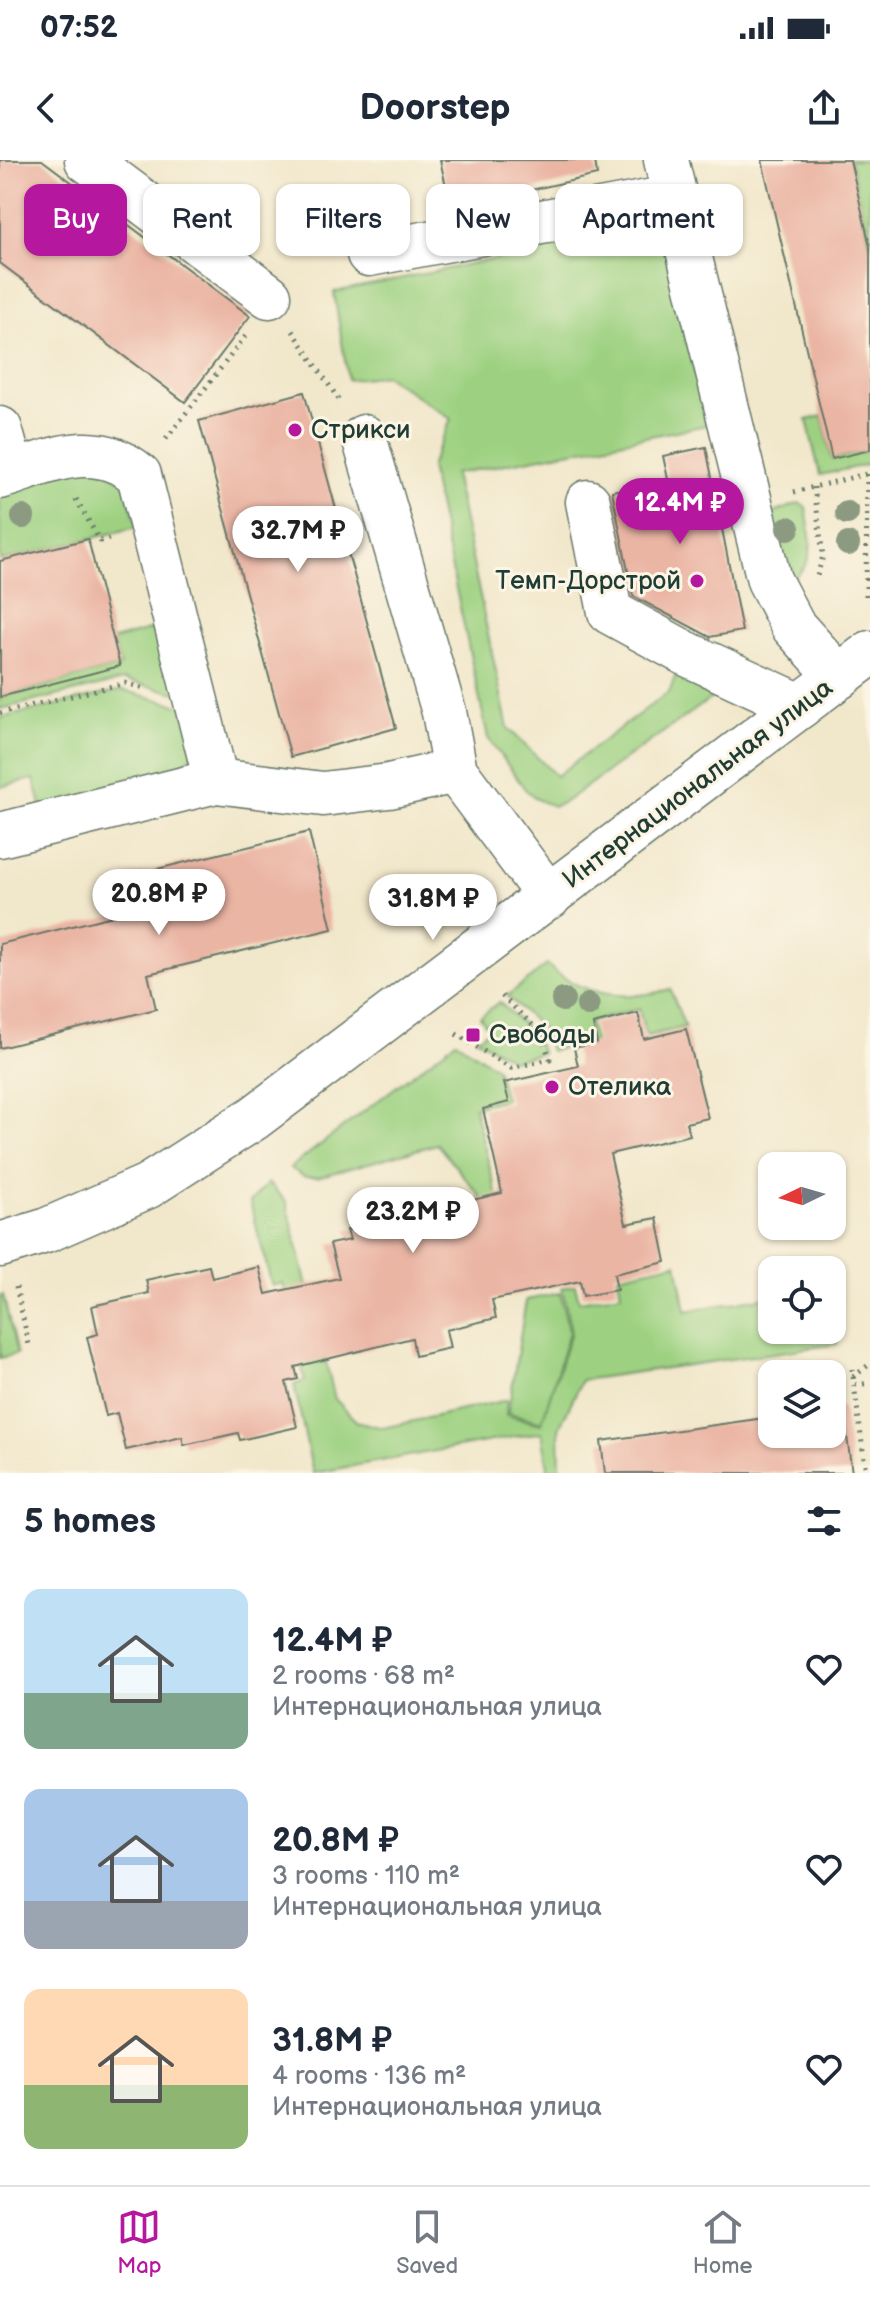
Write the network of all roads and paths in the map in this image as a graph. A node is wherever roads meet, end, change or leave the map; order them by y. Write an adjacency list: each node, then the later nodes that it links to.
1 (87, 160): 4 (street)
2 (670, 178): 3 (street); 13 (street)
3 (410, 244)
4 (271, 298): 6 (path); 10 (path)
5 (0, 429): 9 (street)
6 (364, 437): 21 (street)
7 (53, 460): 9 (street); 10 (street); 14 (path)
8 (868, 474): 11 (path); 16 (path)
9 (6, 475)
10 (139, 475): 14 (street)
11 (814, 487): 13 (path); 15 (path)
12 (588, 502): 19 (street)
13 (750, 504): 17 (street)
14 (153, 529): 18 (street)
15 (814, 589)
16 (866, 596)
17 (854, 665): 19 (street, Интернациональная улица)
18 (196, 703): 20 (path); 22 (street)
19 (800, 706): 24 (street, Интернациональная улица)
20 (0, 713)
21 (455, 771): 22 (street); 24 (street)
22 (216, 781): 23 (street)
23 (0, 835)
24 (549, 897): 27 (street, Интернациональная улица)
25 (502, 996): 26 (path)
26 (456, 1034)
27 (7, 1263): 28 (path)
28 (30, 1349)
29 (870, 1364): 31 (path)
30 (852, 1369): 31 (path)
31 (853, 1377): 33 (path)
32 (870, 1383): 33 (path)
33 (855, 1385): 34 (path)
34 (866, 1473)

